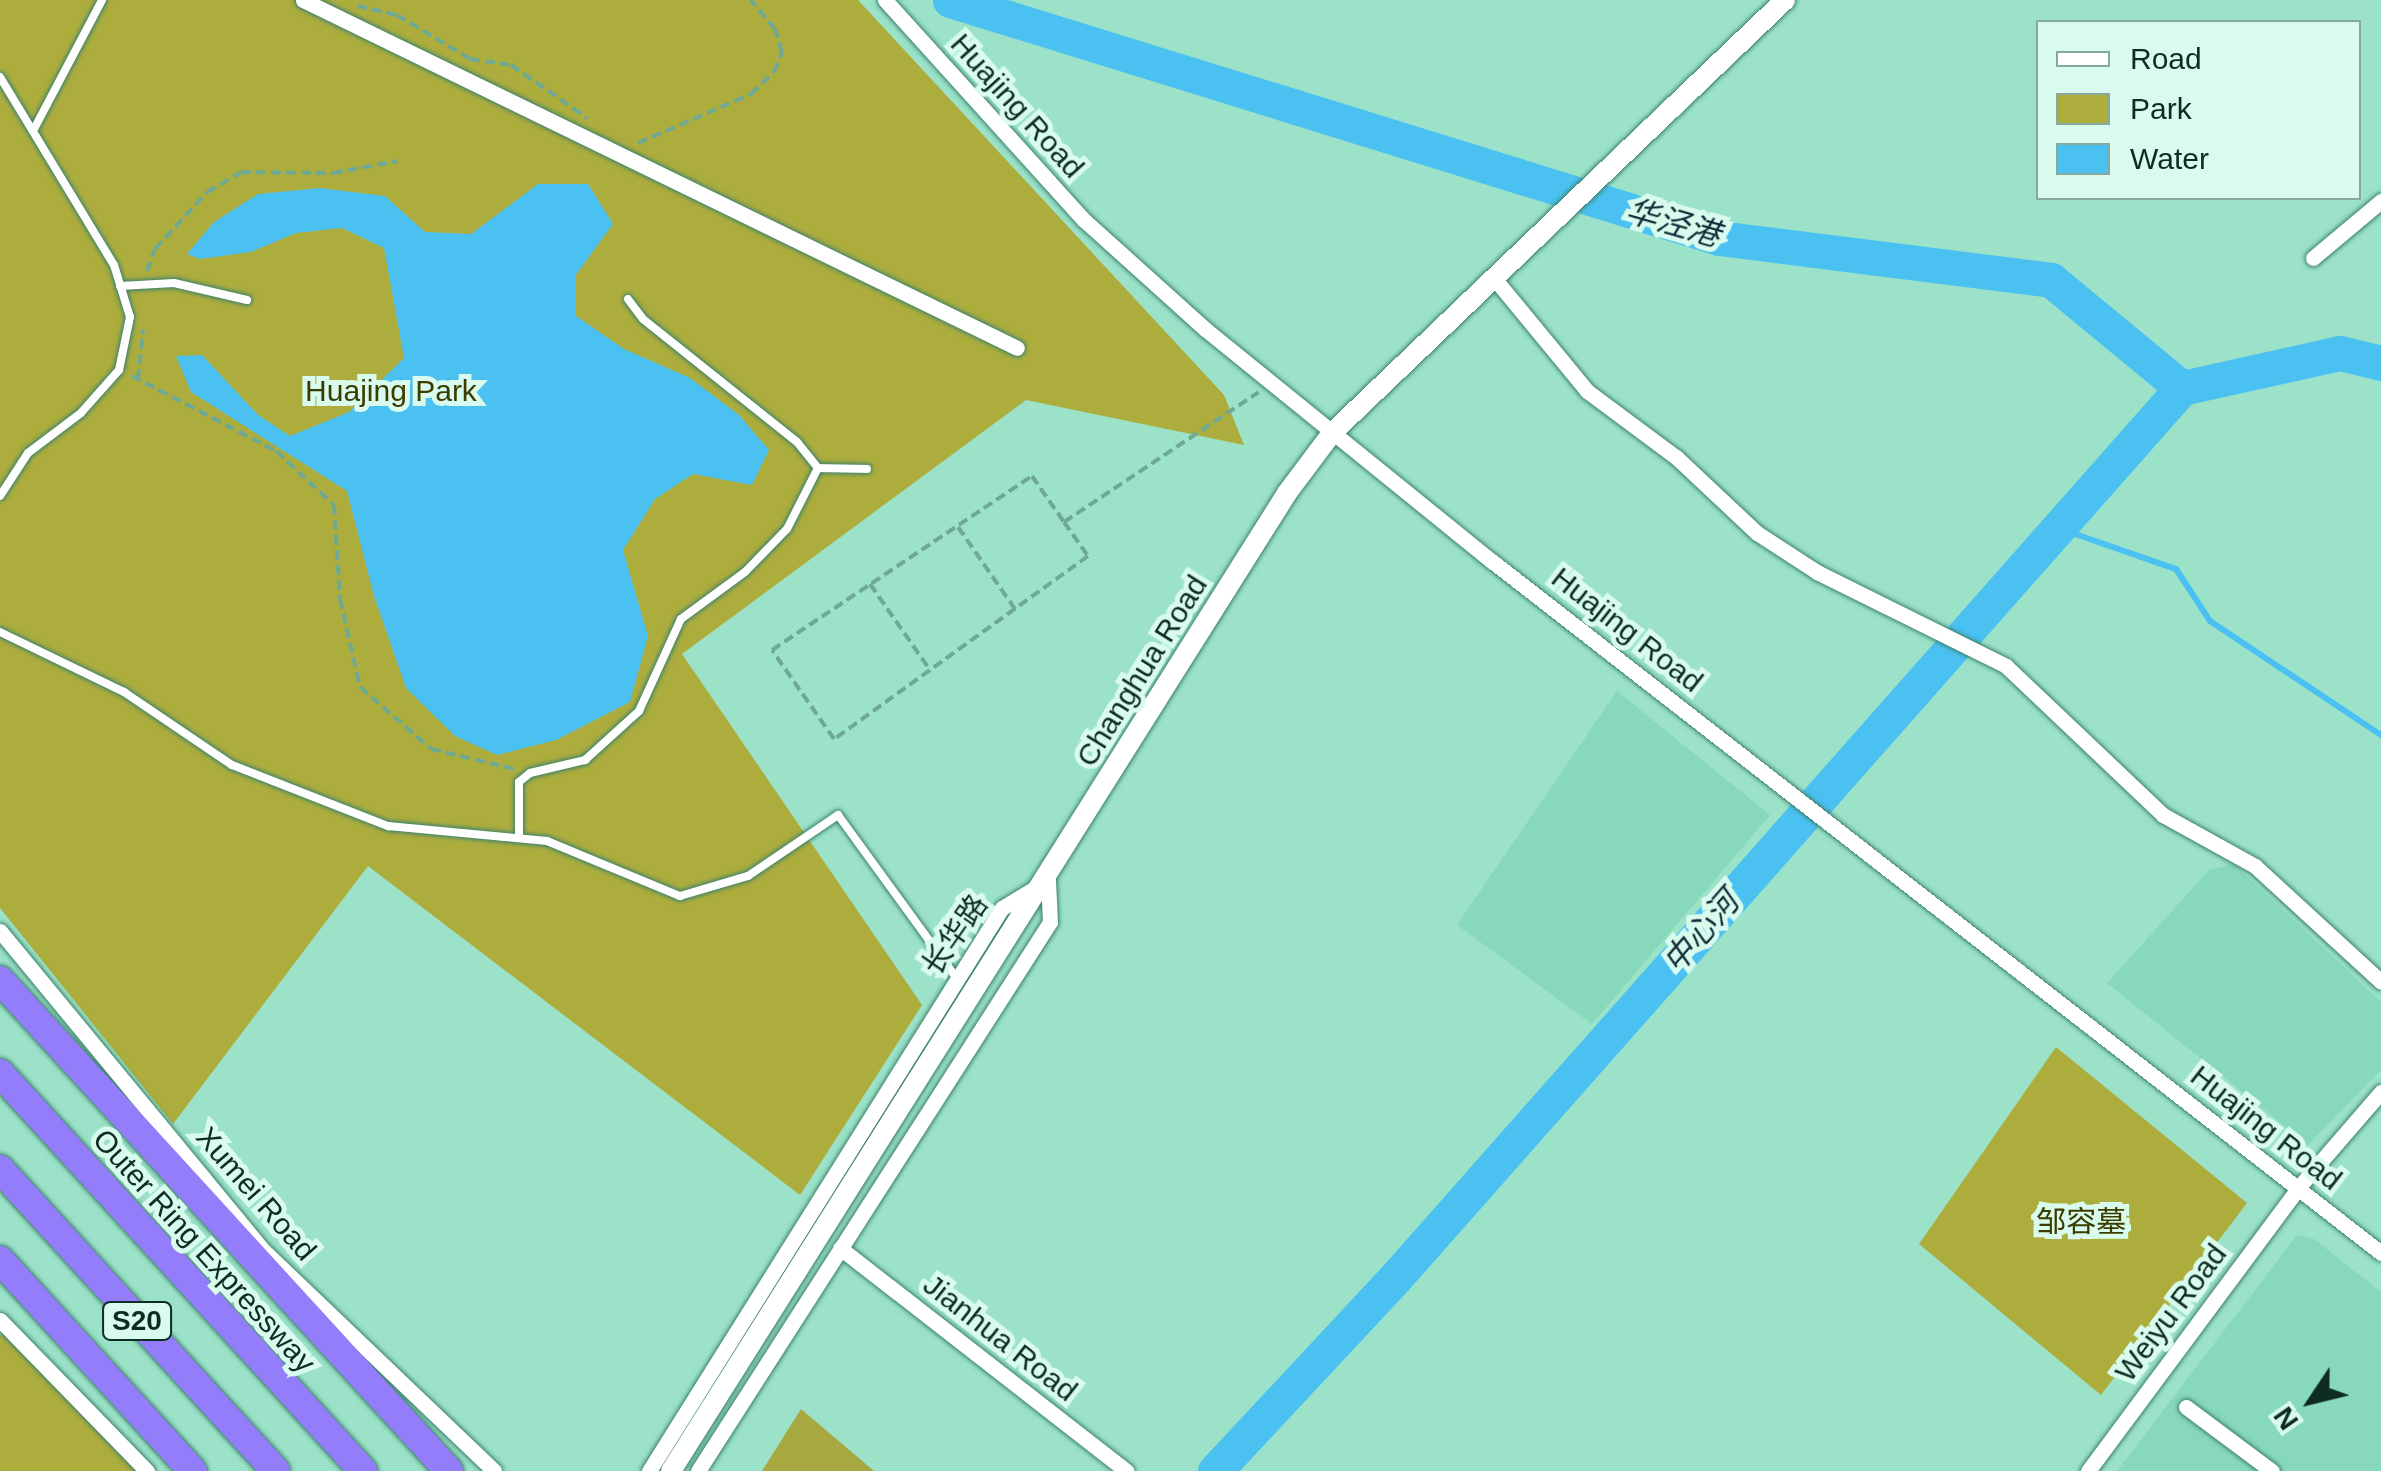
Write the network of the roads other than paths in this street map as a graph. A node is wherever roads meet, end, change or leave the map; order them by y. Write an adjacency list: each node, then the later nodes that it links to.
1 (102, 0): 6 (lane)
2 (303, 0): 13 (street)
3 (1785, 0): 9 (street, Changhua Road)
4 (889, 5): 14 (street, Huajing Road)
5 (0, 76): 6 (lane)
6 (33, 131): 10 (lane)
7 (2381, 202): 8 (street)
8 (2313, 258)
9 (1494, 278): 14 (street, Changhua Road); 24 (street)
10 (120, 286): 12 (lane); 17 (lane)
11 (628, 299): 15 (lane)
12 (247, 300)
13 (1017, 348)
14 (1332, 433): 20 (street, Changhua Road); 28 (street, Huajing Road)
15 (818, 468): 16 (lane); 19 (lane)
16 (867, 469)
17 (0, 496)
18 (0, 632): 19 (lane)
19 (520, 838): 22 (lane)
20 (1048, 880): 22 (street, 长华路); 29 (street); 41 (street, Changhua Road)
21 (0, 932): 39 (street, Xumei Road)
22 (957, 979): 40 (street, 长华路)
23 (0, 980): 38 (highway)
24 (2381, 982)
25 (0, 1074): 37 (highway, Outer Ring Expressway / S20)
26 (2381, 1092): 28 (street, Weiyu Road)
27 (0, 1169): 36 (highway, S20)
28 (2298, 1188): 30 (street, Huajing Road); 44 (street, Weiyu Road)
29 (840, 1248): 42 (street); 43 (street, Jianhua Road)
30 (2381, 1253)
31 (0, 1260): 35 (highway)
32 (0, 1320): 34 (street)
33 (2186, 1407): 45 (street)
34 (147, 1471)
35 (194, 1471)
36 (276, 1471)
37 (362, 1471)
38 (449, 1471)
39 (494, 1471)
40 (649, 1471)
41 (671, 1471)
42 (698, 1471)
43 (1126, 1471)
44 (2088, 1471)
45 (2272, 1471)

